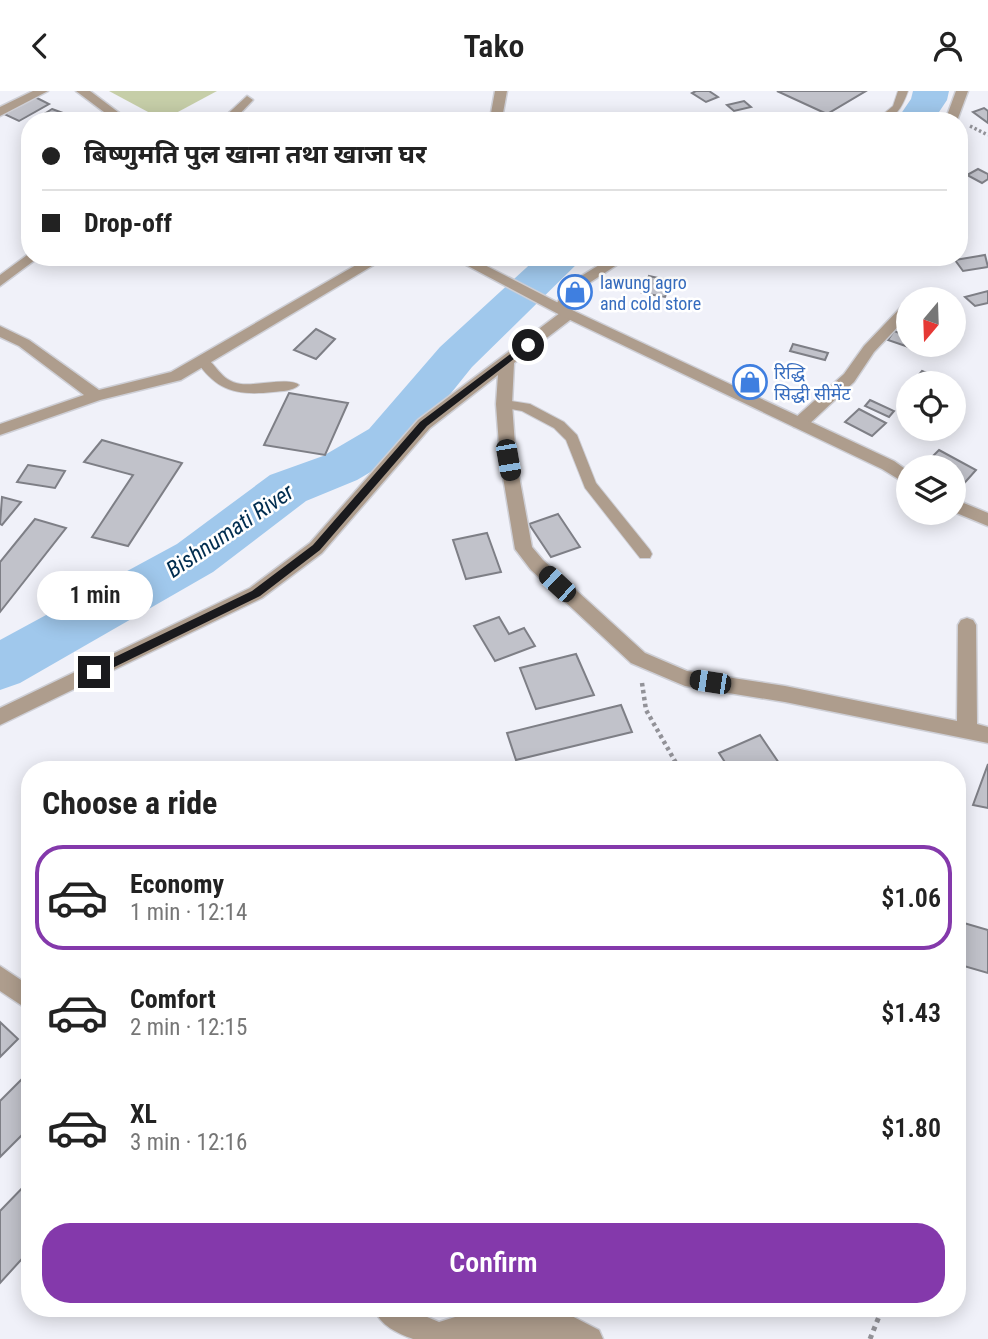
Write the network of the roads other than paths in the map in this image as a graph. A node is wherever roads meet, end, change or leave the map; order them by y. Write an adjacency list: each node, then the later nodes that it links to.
1 (42, 91): 7 (street)
2 (82, 91): 8 (street)
3 (501, 91): 10 (street)
4 (903, 91): 11 (lane)
5 (962, 91): 12 (street)
6 (247, 100): 9 (street)
7 (0, 112)
8 (111, 112)
9 (235, 112)
10 (497, 112)
11 (891, 112)
12 (954, 112)
13 (21, 266): 17 (street)
14 (365, 266): 22 (street)
15 (477, 266): 18 (street)
16 (607, 266): 18 (street)
17 (0, 282)
18 (565, 312): 21 (street); 26 (street)
19 (896, 321): 26 (street)
20 (0, 331): 24 (street)
21 (507, 360): 25 (street); 33 (street)
22 (202, 361): 23 (lane); 24 (street)
23 (293, 385)
24 (96, 396): 27 (street)
25 (504, 404): 31 (lane); 34 (street)
26 (800, 423): 28 (street)
27 (0, 430)
28 (896, 471)
29 (966, 510): 30 (street)
30 (988, 520)
31 (645, 554)
32 (967, 625): 34 (street)
33 (0, 717)
34 (967, 730): 35 (street)
35 (988, 735)
36 (0, 977): 37 (street)
37 (21, 993)
38 (397, 1317): 39 (street)
39 (590, 1339)

